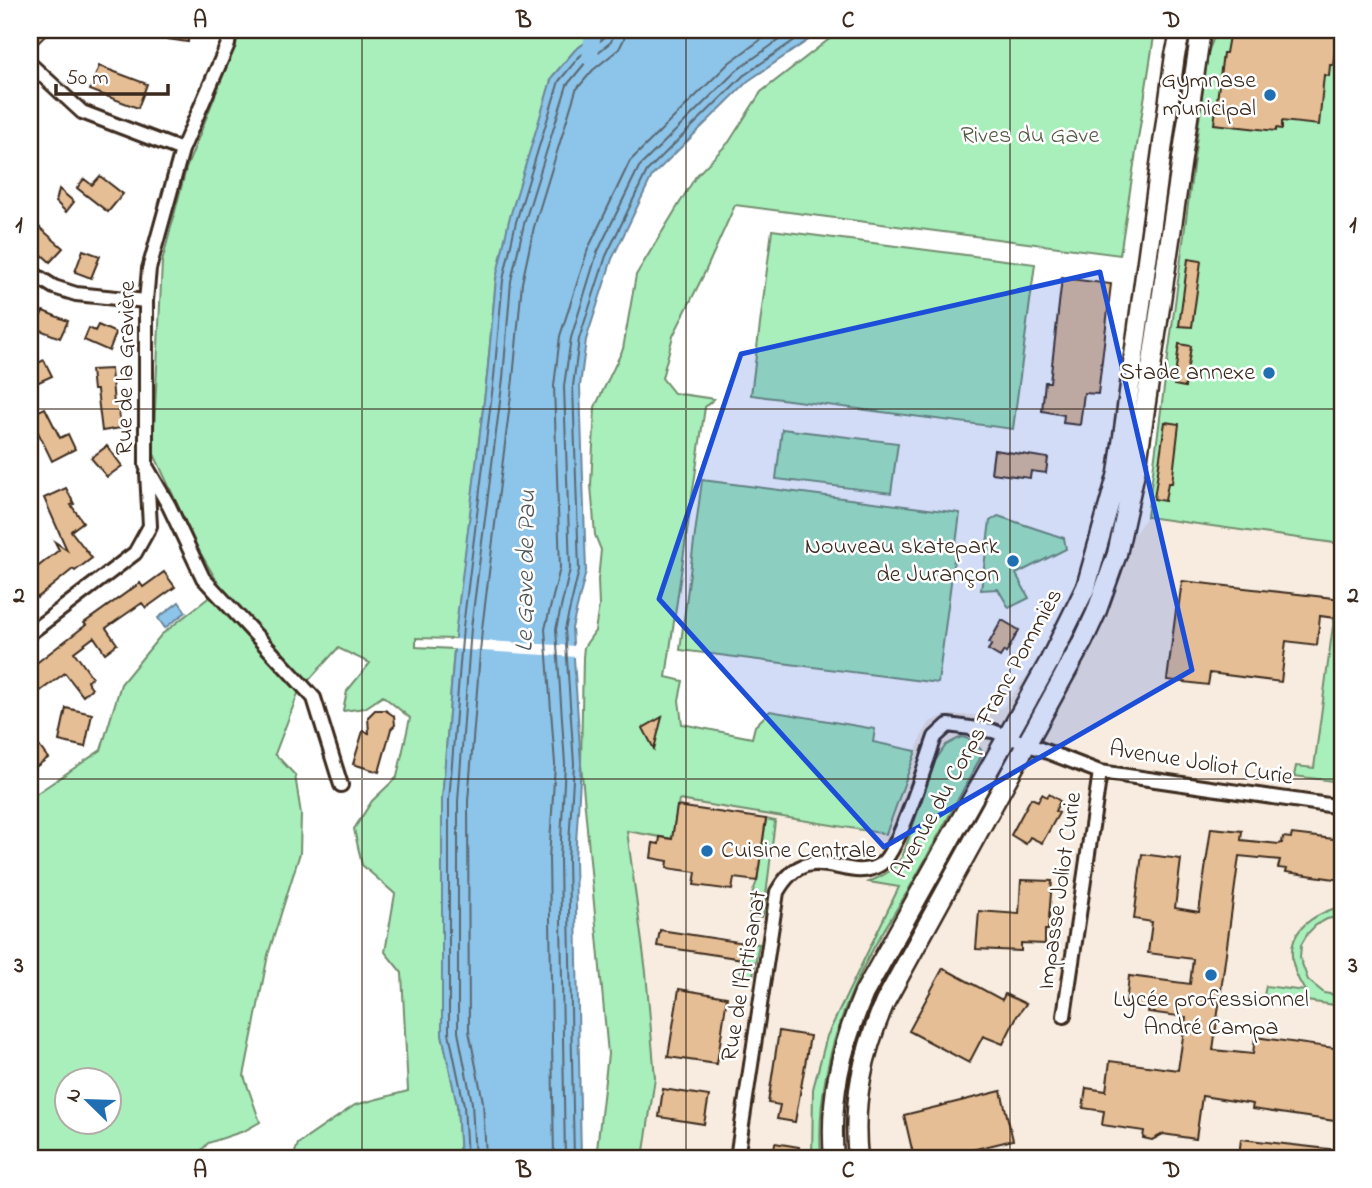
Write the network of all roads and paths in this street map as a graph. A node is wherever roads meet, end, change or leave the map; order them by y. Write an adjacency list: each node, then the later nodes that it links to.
1 (230, 30): 5 (street, Rue de la Gravière)
2 (1181, 30): 10 (main road, Avenue du Corps Franc Pommiès)
3 (1201, 30): 10 (main road, Avenue du Corps Franc Pommiès)
4 (30, 64): 5 (street)
5 (182, 150): 7 (street, Rue de la Gravière)
6 (30, 272): 7 (street)
7 (145, 300): 8 (street, Rue de la Gravière)
8 (146, 466): 9 (street); 12 (street, Rue de la Gravière)
9 (30, 633)
10 (1017, 739): 11 (street, Avenue Joliot Curie); 15 (street, Rue de l'Artisanat); 16 (main road, Avenue du Corps Franc Pommiès); 17 (main road, Avenue du Corps Franc Pommiès)
11 (1100, 772): 13 (street, Avenue Joliot Curie); 14 (street, Impasse Joliot Curie)
12 (341, 785)
13 (1342, 807)
14 (1064, 1016)
15 (737, 1158)
16 (834, 1158)
17 (858, 1158)

